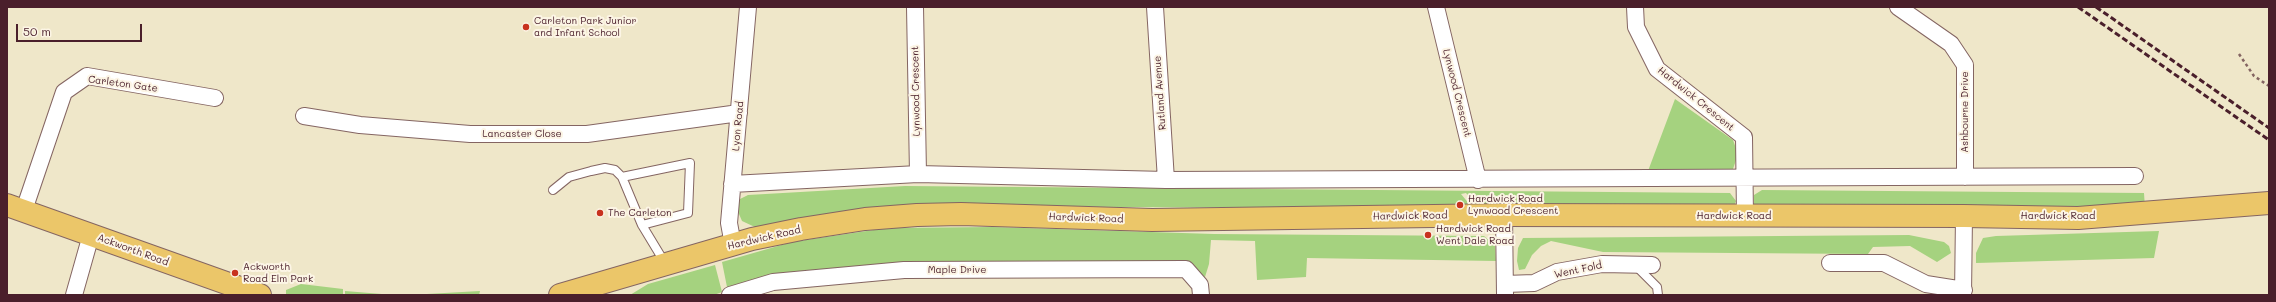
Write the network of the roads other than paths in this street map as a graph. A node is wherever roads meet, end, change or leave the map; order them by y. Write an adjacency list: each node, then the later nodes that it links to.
1 (748, 7): 8 (street, Lyon Road)
2 (915, 7): 10 (street, Lynwood Crescent)
3 (1155, 7): 15 (street, Rutland Avenue)
4 (1436, 7): 16 (street, Lynwood Crescent)
5 (1635, 7): 13 (street, Hardwick Crescent)
6 (1898, 7): 14 (street, Ashbourne Drive)
7 (215, 98): 20 (street, Carleton Gate)
8 (739, 113): 9 (street, Lancaster Close); 17 (street, Lyon Road)
9 (304, 116)
10 (918, 174): 15 (street); 17 (street)
11 (2134, 176): 14 (street)
12 (622, 178): 18 (lane); 24 (lane); 24 (lane)
13 (1745, 178): 14 (street); 16 (street); 22 (street, Hardwick Crescent)
14 (1965, 178)
15 (1166, 180): 16 (street)
16 (1478, 180)
17 (732, 184): 26 (street, Lyon Road)
18 (553, 190)
19 (2269, 203): 23 (main road, Hardwick Road)
20 (16, 208): 25 (main road, Ackworth Road)
21 (1504, 215): 22 (main road, Hardwick Road); 26 (main road, Hardwick Road); 32 (street)
22 (1744, 216): 23 (main road, Hardwick Road)
23 (1964, 216): 33 (street)
24 (642, 225): 29 (lane)
25 (92, 235): 34 (street); 35 (main road, Ackworth Road)
26 (733, 245): 29 (main road, Hardwick Road)
27 (1633, 263): 30 (street, Went Fold); 32 (street, Went Fold); 39 (lane)
28 (1830, 263): 33 (street)
29 (666, 265): 31 (main road, Hardwick Road)
30 (1652, 265)
31 (604, 289): 36 (main road, Hardwick Road)
32 (1505, 290)
33 (1964, 292)
34 (74, 295)
35 (260, 295)
36 (560, 295)
37 (730, 295): 38 (street, Maple Drive)
38 (1201, 295)
39 (1658, 295)

